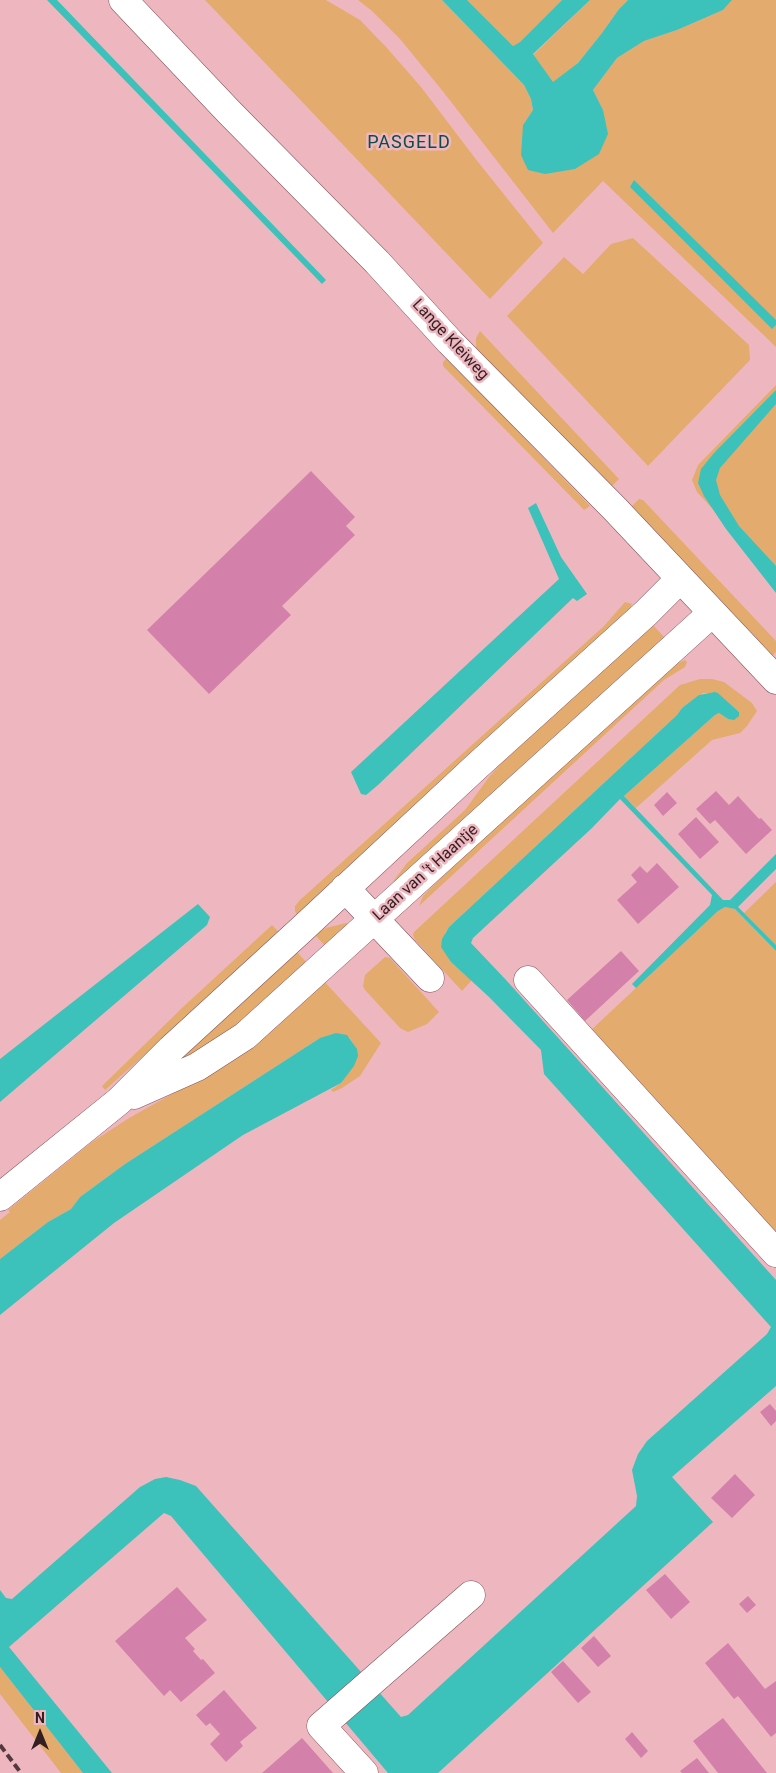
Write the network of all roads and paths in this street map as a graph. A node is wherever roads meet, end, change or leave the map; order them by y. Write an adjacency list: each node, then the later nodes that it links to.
1 (123, 0): 2 (street, Lange Kleiweg)
2 (680, 579): 3 (street, Lange Kleiweg); 5 (street, Laan van 't Haantje)
3 (712, 613): 4 (street, Lange Kleiweg); 6 (street, Laan van 't Haantje)
4 (776, 680)
5 (345, 888): 6 (street); 9 (street, Laan van 't Haantje)
6 (374, 919): 7 (street); 9 (street, Laan van 't Haantje)
7 (430, 978)
8 (528, 980): 11 (street)
9 (119, 1102): 10 (street, Laan van 't Haantje)
10 (0, 1196)
11 (776, 1253)
12 (471, 1595): 13 (street)
13 (364, 1773)

